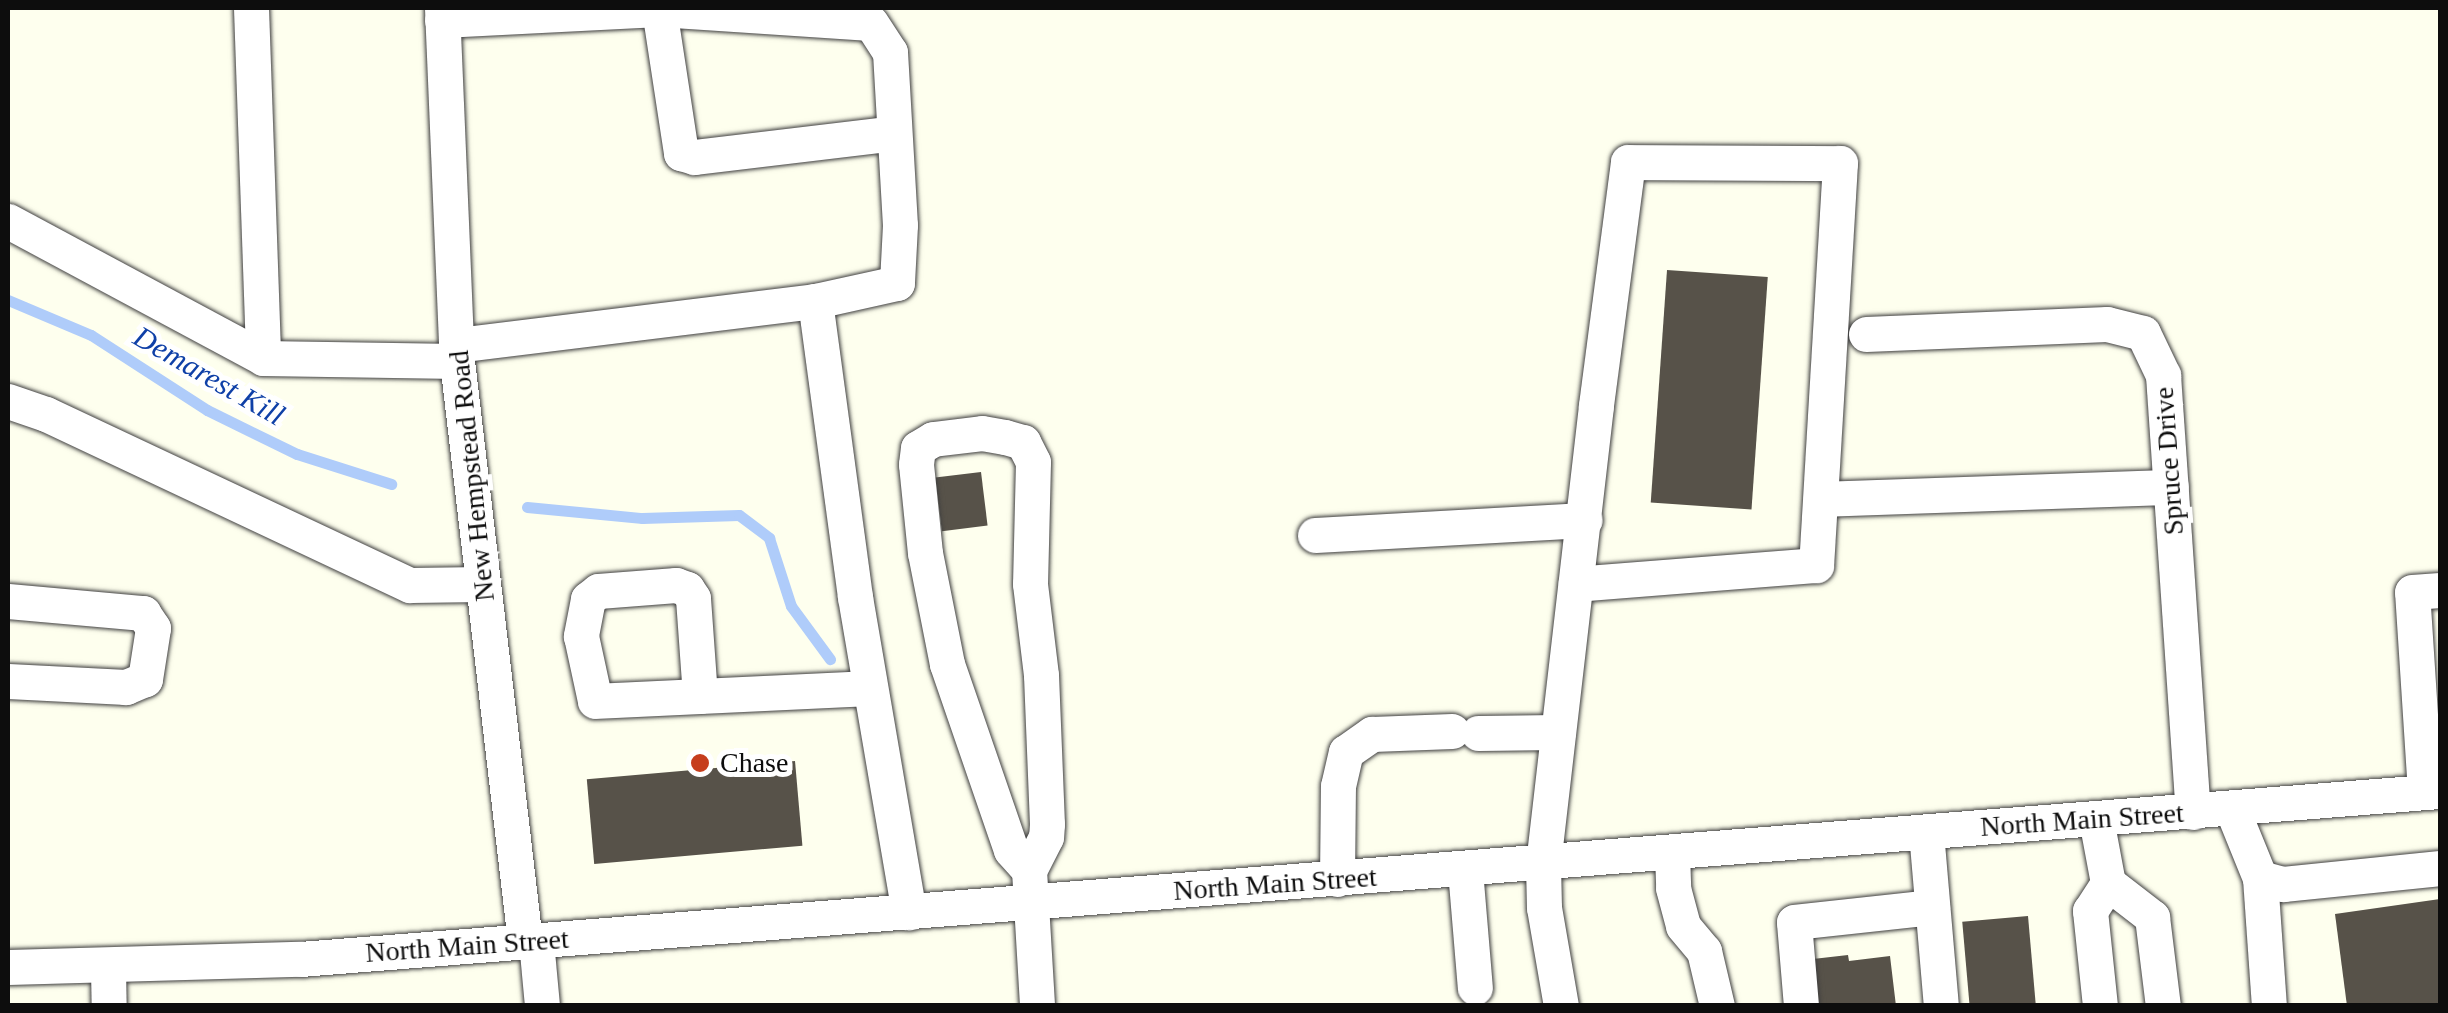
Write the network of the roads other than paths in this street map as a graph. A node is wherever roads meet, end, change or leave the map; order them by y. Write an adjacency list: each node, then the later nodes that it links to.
1 (251, 8): 9 (street)
2 (658, 8): 3 (street); 4 (street); 4 (street)
3 (442, 14): 8 (street, New Hempstead Road)
4 (894, 133): 6 (street)
5 (8, 220): 9 (street)
6 (815, 300): 8 (street); 20 (street)
7 (1866, 334): 11 (street, Spruce Drive)
8 (457, 353): 9 (street); 15 (street, New Hempstead Road)
9 (263, 358)
10 (8, 401): 15 (street)
11 (2171, 487): 12 (street); 25 (street, Spruce Drive)
12 (1822, 498): 13 (street); 16 (street)
13 (1585, 520): 14 (street); 16 (street)
14 (1314, 535)
15 (484, 584): 38 (street, New Hempstead Road)
16 (1576, 584): 22 (street)
17 (2440, 590): 23 (street)
18 (8, 601): 19 (street)
19 (8, 681)
20 (869, 688): 21 (street); 37 (street)
21 (700, 696): 21 (street)
22 (1558, 732): 29 (street); 33 (street)
23 (2433, 792): 24 (street, North Main Street)
24 (2232, 809): 25 (street, North Main Street); 32 (street)
25 (2193, 812): 26 (street, North Main Street)
26 (2096, 819): 27 (street, North Main Street); 34 (street)
27 (1926, 832): 28 (street, North Main Street); 36 (street)
28 (1672, 853): 29 (street, North Main Street); 46 (street)
29 (1543, 864): 31 (street, North Main Street); 45 (street)
30 (2440, 868): 32 (street)
31 (1466, 870): 33 (street, North Main Street); 41 (street)
32 (2260, 878): 51 (street)
33 (1337, 880): 35 (street, North Main Street)
34 (2108, 884): 49 (street); 50 (street)
35 (1029, 886): 35 (street); 37 (street, North Main Street); 44 (street)
36 (1932, 907): 47 (street); 48 (street)
37 (909, 912): 38 (street, North Main Street)
38 (531, 941): 40 (street, North Main Street); 43 (street, New Hempstead Road)
39 (8, 967): 40 (street, North Main Street)
40 (108, 967): 42 (street)
41 (1475, 988)
42 (108, 1006)
43 (542, 1006)
44 (1037, 1006)
45 (1561, 1006)
46 (1717, 1006)
47 (1801, 1006)
48 (1941, 1006)
49 (2100, 1006)
50 (2163, 1006)
51 (2269, 1006)

